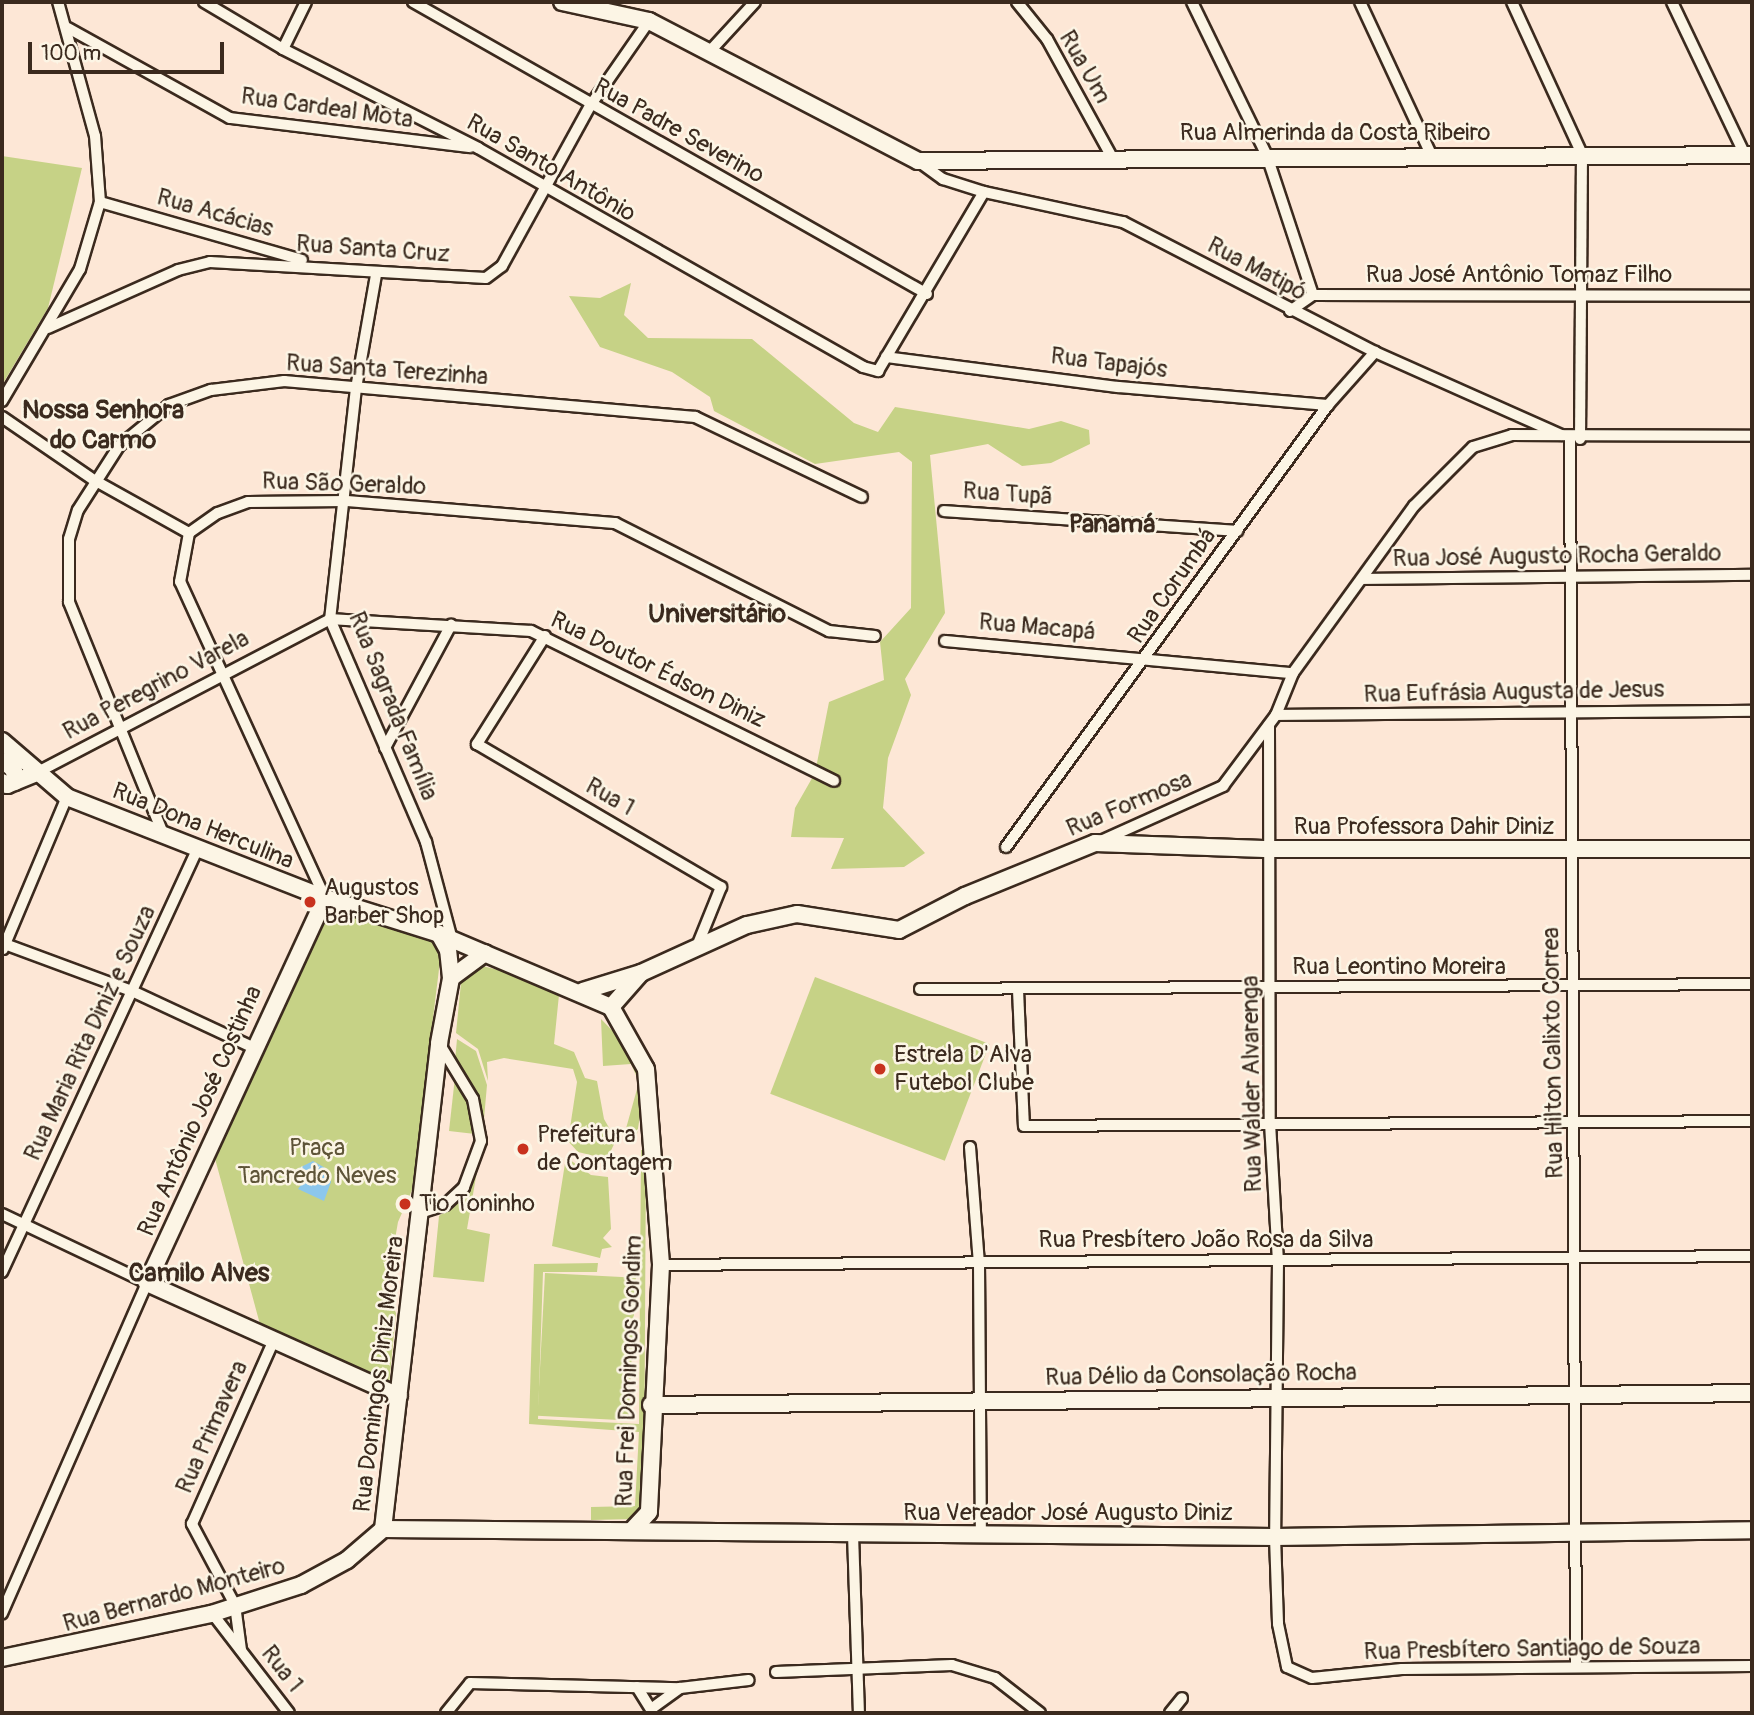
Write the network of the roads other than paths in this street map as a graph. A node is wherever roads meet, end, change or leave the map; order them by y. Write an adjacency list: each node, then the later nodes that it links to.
1 (58, 2): 13 (street)
2 (204, 2): 14 (street, Rua Santo Antônio)
3 (306, 2): 14 (street)
4 (413, 2): 16 (street, Rua Padre Severino)
5 (562, 2): 12 (street)
6 (755, 2): 15 (street)
7 (1017, 2): 22 (street, Rua Um)
8 (1192, 2): 21 (street)
9 (1360, 2): 18 (street)
10 (1512, 2): 19 (street)
11 (1671, 2): 20 (street)
12 (649, 21): 15 (street); 16 (street, Rua Santa Cruz)
13 (68, 28): 17 (street, Rua Cardeal Mota); 26 (street)
14 (283, 49): 17 (street, Rua Santo Antônio)
15 (711, 50): 23 (street)
16 (590, 106): 24 (street, Rua Santa Cruz); 29 (street, Rua Padre Severino)
17 (478, 148): 24 (street, Rua Santo Antônio)
18 (1431, 154): 19 (street, Rua Almerinda da Costa Ribeiro); 21 (street, Rua Almerinda da Costa Ribeiro)
19 (1581, 155): 20 (street, Rua Almerinda da Costa Ribeiro); 31 (street, Rua Hilton Calixto Correa)
20 (1748, 155)
21 (1267, 156): 22 (street, Rua Almerinda da Costa Ribeiro); 30 (street)
22 (1112, 157): 23 (street, Rua Almerinda da Costa Ribeiro)
23 (918, 161): 25 (street, Rua Matipó)
24 (543, 188): 28 (street, Rua Santa Cruz); 36 (street, Rua Santo Antônio)
25 (984, 192): 29 (street); 33 (street, Rua Matipó)
26 (100, 202): 27 (street, Rua Acácias); 34 (street)
27 (318, 265): 28 (street, Rua Santa Cruz); 34 (street, Rua Santa Cruz)
28 (376, 275): 37 (street, Rua Sagrada Família)
29 (927, 294): 36 (street)
30 (1313, 295): 31 (street, Rua José Antônio Tomaz Filho); 33 (street)
31 (1583, 296): 32 (street, Rua José Antônio Tomaz Filho); 42 (street, Rua Hilton Calixto Correa)
32 (1752, 296)
33 (1290, 311): 35 (street, Rua Matipó)
34 (48, 328): 38 (street)
35 (1375, 352): 39 (street, Rua Corumbá); 42 (street, Rua Matipó)
36 (886, 357): 39 (street, Rua Tapajós)
37 (356, 388): 43 (street, Rua Santa Terezinha); 44 (street, Rua Santa Terezinha); 45 (street, Rua Sagrada Família)
38 (2, 401)
39 (1328, 405): 47 (street, Rua Corumbá)
40 (2, 417): 43 (street)
41 (1752, 436): 42 (street, Rua Formosa)
42 (1575, 439): 50 (street, Rua Hilton Calixto Correa); 51 (street, Rua Formosa)
43 (94, 480): 48 (street); 63 (street, Rua Santa Terezinha)
44 (862, 497)
45 (346, 501): 48 (street, Rua São Geraldo); 52 (street, Rua Sagrada Família); 55 (street, Rua São Geraldo)
46 (944, 511): 47 (street, Rua Tupã)
47 (1237, 531): 57 (street, Rua Corumbá)
48 (189, 533): 59 (street)
49 (1752, 575): 50 (street, Rua José Augusto Rocha Geraldo)
50 (1572, 576): 51 (street, Rua José Augusto Rocha Geraldo); 61 (street, Rua Hilton Calixto Correa)
51 (1363, 579): 58 (street, Rua Formosa)
52 (330, 619): 53 (street, Rua Doutor Édson Diniz); 59 (street, Rua Peregrino Varela); 65 (street, Rua Sagrada Família)
53 (451, 625): 54 (street, Rua Doutor Édson Diniz); 65 (street)
54 (545, 636): 68 (street, Rua Doutor Édson Diniz); 80 (street, Rua 1)
55 (875, 636)
56 (945, 641): 57 (street, Rua Macapá)
57 (1147, 658): 58 (street, Rua Macapá); 73 (street, Rua Corumbá)
58 (1293, 673): 62 (street, Rua Formosa)
59 (222, 675): 63 (street, Rua Peregrino Varela); 78 (street)
60 (1752, 711): 61 (street, Rua Eufrásia Augusta de Jesus)
61 (1573, 712): 62 (street, Rua Eufrásia Augusta de Jesus); 77 (street, Rua Hilton Calixto Correa)
62 (1272, 720): 72 (street, Rua Formosa); 74 (street, Rua Walder Alvarenga)
63 (121, 729): 67 (street, Rua Peregrino Varela); 71 (street, Rua Santa Terezinha)
64 (2, 741): 66 (street, Rua Dona Herculina)
65 (385, 748): 79 (street, Rua Sagrada Família)
66 (8, 760): 67 (street, Rua Dona Herculina); 69 (street)
67 (36, 773): 69 (street, Rua Peregrino Varela); 70 (street, Rua Dona Herculina)
68 (834, 781)
69 (6, 784)
70 (67, 797): 71 (street, Rua Dona Herculina); 81 (street)
71 (164, 835): 76 (street, Rua Dona Herculina)
72 (1095, 844): 74 (street, Rua Professora Dahir Diniz); 80 (street, Rua Formosa)
73 (1006, 847)
74 (1270, 849): 77 (street, Rua Professora Dahir Diniz); 86 (street, Rua Walder Alvarenga)
75 (1752, 849): 77 (street, Rua Professora Dahir Diniz)
76 (197, 850): 78 (street, Rua Dona Herculina); 90 (street, Rua Maria Rita Diniz e Souza)
77 (1573, 851): 87 (street, Rua Hilton Calixto Correa)
78 (325, 898): 79 (street, Rua Dona Herculina); 94 (street, Rua Antônio José Costinha)
79 (445, 937): 82 (street); 84 (street, Rua Domingos Diniz Moreira)
80 (698, 944): 83 (street, Rua Formosa)
81 (3, 947): 90 (street)
82 (485, 953): 84 (street); 91 (street)
83 (640, 973): 91 (street, Rua Formosa); 92 (street, Rua Formosa)
84 (451, 978): 93 (street, Rua Domingos Diniz Moreira)
85 (1752, 984): 87 (street, Rua Leontino Moreira)
86 (1272, 988): 87 (street, Rua Leontino Moreira); 89 (street, Rua Leontino Moreira); 96 (street, Rua Walder Alvarenga)
87 (1572, 988): 97 (street, Rua Hilton Calixto Correa)
88 (920, 989): 89 (street, Rua Leontino Moreira)
89 (1018, 990): 96 (street)
90 (132, 991): 94 (street); 101 (street, Rua Maria Rita Diniz e Souza)
91 (583, 991): 92 (street)
92 (611, 1007): 106 (street, Rua Frei Domingos Gondim)
93 (439, 1043): 99 (street, Rua Domingos Diniz Moreira); 99 (street)
94 (252, 1046): 108 (street, Rua Antônio José Costinha)
95 (1752, 1121): 97 (street)
96 (1270, 1123): 97 (street); 104 (street, Rua Walder Alvarenga)
97 (1573, 1124): 103 (street, Rua Hilton Calixto Correa)
98 (970, 1147): 105 (street)
99 (420, 1213): 112 (street, Rua Domingos Diniz Moreira)
100 (2, 1214): 101 (street)
101 (25, 1224): 107 (street, Rua Maria Rita Diniz e Souza); 108 (street)
102 (1752, 1256): 103 (street, Rua Presbítero João Rosa da Silva)
103 (1578, 1258): 104 (street, Rua Presbítero João Rosa da Silva); 113 (street, Rua Hilton Calixto Correa)
104 (1278, 1261): 105 (street, Rua Presbítero João Rosa da Silva); 111 (street, Rua Walder Alvarenga)
105 (979, 1263): 106 (street, Rua Presbítero João Rosa da Silva); 114 (street)
106 (661, 1265): 115 (street, Rua Frei Domingos Gondim)
107 (2, 1272)
108 (147, 1283): 109 (street); 124 (street, Rua Antônio José Costinha)
109 (274, 1340): 112 (street); 123 (street, Rua Primavera)
110 (1752, 1393): 113 (street, Rua Délio da Consolação Rocha)
111 (1273, 1394): 113 (street, Rua Délio da Consolação Rocha); 114 (street, Rua Délio da Consolação Rocha); 122 (street, Rua Walder Alvarenga)
112 (399, 1396): 116 (street, Rua Domingos Diniz Moreira)
113 (1577, 1396): 119 (street, Rua Hilton Calixto Correa)
114 (981, 1402): 115 (street, Rua Délio da Consolação Rocha); 121 (street)
115 (650, 1405): 117 (street, Rua Frei Domingos Gondim)
116 (383, 1529): 117 (street, Rua Vereador José Augusto Diniz); 123 (street, Rua Bernardo Monteiro)
117 (632, 1530): 120 (street, Rua Vereador José Augusto Diniz)
118 (1752, 1530): 119 (street, Rua Vereador José Augusto Diniz)
119 (1576, 1532): 122 (street, Rua Vereador José Augusto Diniz); 129 (street, Rua Hilton Calixto Correa)
120 (852, 1534): 121 (street, Rua Vereador José Augusto Diniz); 128 (street)
121 (981, 1535): 122 (street, Rua Vereador José Augusto Diniz)
122 (1275, 1537): 132 (street, Rua Walder Alvarenga)
123 (235, 1605): 125 (street, Rua Bernardo Monteiro); 126 (street, Rua 1)
124 (2, 1614)
125 (212, 1614): 126 (street, Rua 1); 127 (street, Rua Bernardo Monteiro)
126 (241, 1650): 138 (street, Rua 1)
127 (2, 1658)
128 (856, 1665): 131 (street); 140 (street); 141 (street)
129 (1576, 1666): 130 (street, Rua Presbítero Santiago de Souza); 132 (street, Rua Presbítero Santiago de Souza)
130 (1752, 1666)
131 (776, 1672)
132 (1312, 1678)
133 (749, 1680): 135 (street)
134 (638, 1687): 135 (street); 137 (street); 139 (street)
135 (680, 1689): 137 (street)
136 (1182, 1698): 142 (street)
137 (650, 1711)
138 (289, 1713)
139 (445, 1713)
140 (859, 1713)
141 (1040, 1713)
142 (1170, 1713)

